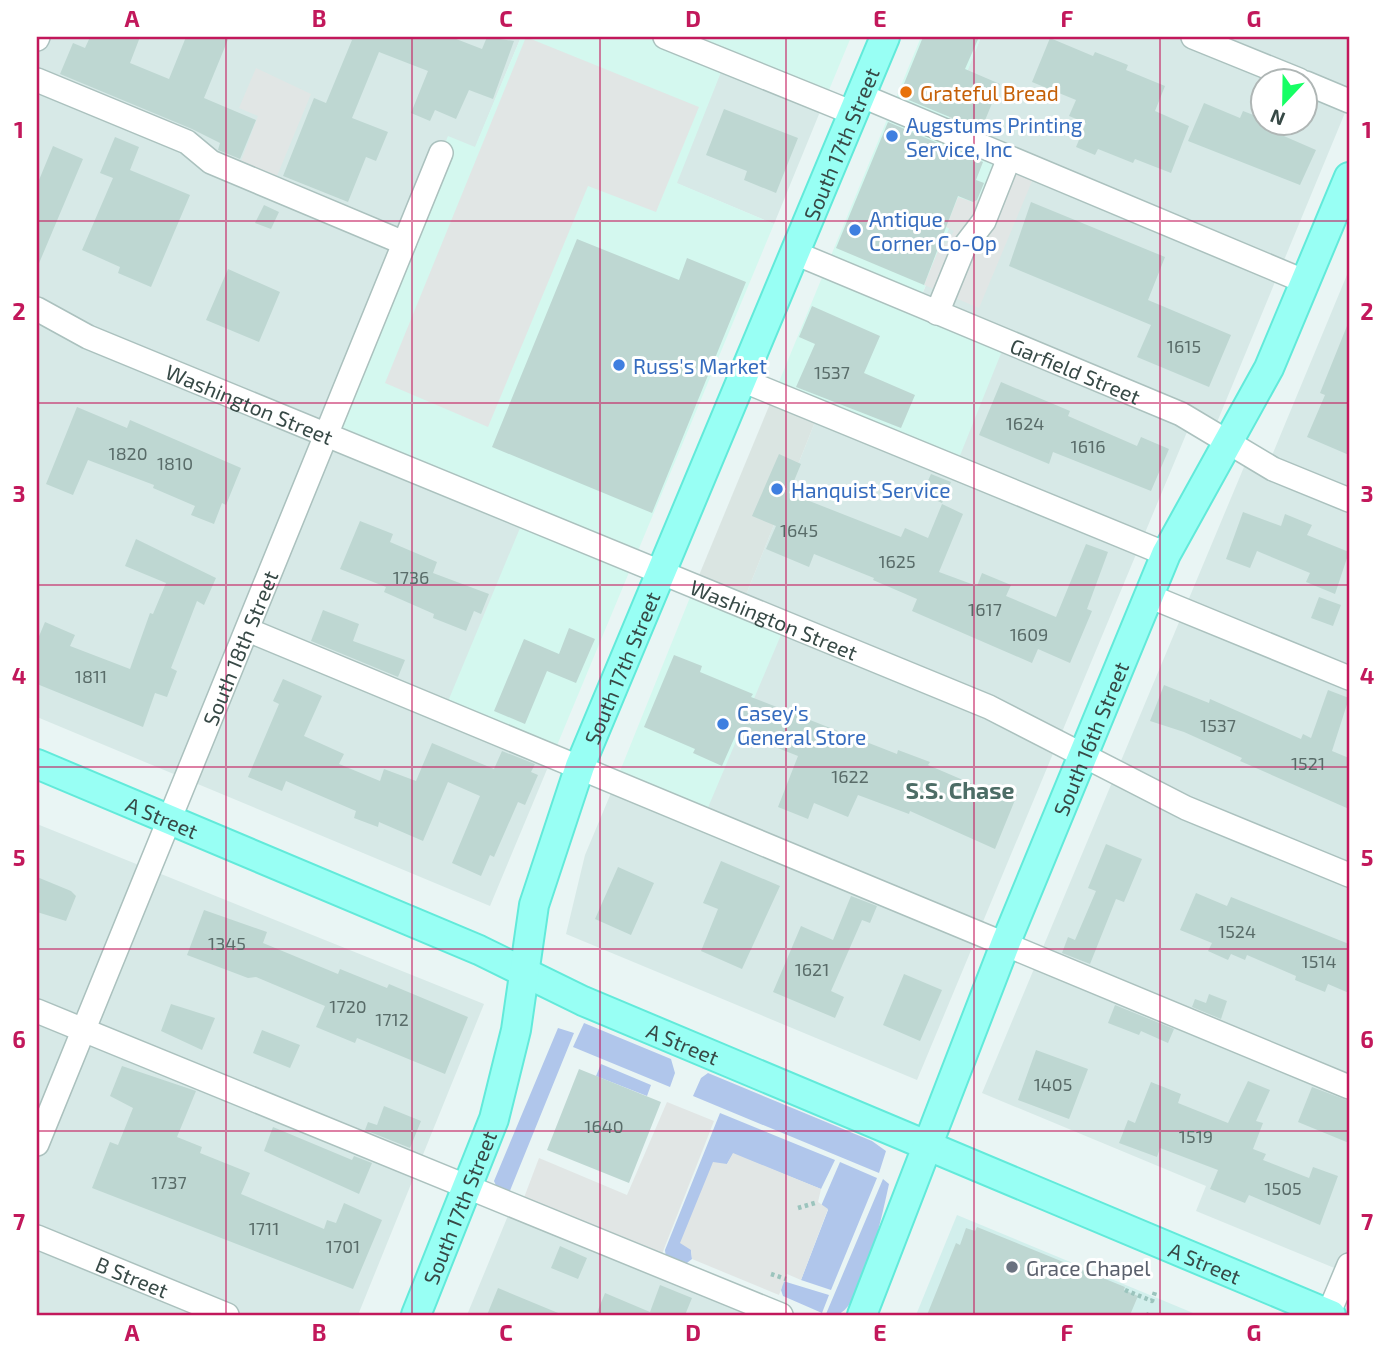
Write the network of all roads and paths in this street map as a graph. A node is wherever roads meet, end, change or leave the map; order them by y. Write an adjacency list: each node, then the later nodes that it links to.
1 (665, 37): 8 (street)
2 (885, 37): 8 (main road, South 17th Street)
3 (1193, 37): 4 (street)
4 (1264, 66)
5 (37, 80): 12 (street)
6 (1320, 89): 7 (street)
7 (1349, 101)
8 (856, 104): 10 (street); 13 (main road, South 17th Street)
9 (441, 153): 12 (street, South 18th Street)
10 (1009, 158): 14 (street); 16 (street)
11 (1349, 177): 14 (main road, South 16th Street)
12 (404, 243): 18 (street, South 18th Street)
13 (794, 253): 16 (street, Garfield Street); 17 (main road, South 17th Street)
14 (1306, 282): 19 (main road, South 16th Street)
15 (37, 309): 18 (street, Washington Street)
16 (937, 313): 19 (street, Garfield Street)
17 (742, 380): 21 (street); 22 (main road, South 17th Street)
18 (326, 434): 22 (street, Washington Street); 24 (street, South 18th Street)
19 (1228, 441): 20 (street, Garfield Street); 21 (main road, South 16th Street)
20 (1349, 500)
21 (1166, 554): 23 (main road, South 16th Street)
22 (662, 572): 26 (street, Washington Street); 28 (main road, South 17th Street)
23 (1149, 596): 25 (street); 26 (main road, South 16th Street)
24 (248, 630): 28 (street); 29 (street, South 18th Street)
25 (1349, 678)
26 (1083, 755): 30 (street, Washington Street); 31 (main road, South 16th Street)
27 (37, 764): 29 (main road, A Street)
28 (580, 766): 31 (street); 32 (main road, South 17th Street)
29 (169, 818): 32 (main road, A Street); 34 (street, South 18th Street)
30 (1349, 875)
31 (1006, 942): 35 (street); 37 (main road, South 16th Street)
32 (524, 971): 37 (main road, A Street); 38 (main road, South 17th Street)
33 (37, 1011): 34 (street)
34 (83, 1029): 36 (street, South 18th Street); 38 (street)
35 (1349, 1087)
36 (37, 1144)
37 (928, 1146): 50 (main road, South 16th Street); 51 (main road, A Street)
38 (468, 1188): 48 (main road, South 17th Street); 49 (street)
39 (818, 1202): 40 (path)
40 (798, 1208)
41 (37, 1237): 47 (street, B Street)
42 (1349, 1265): 51 (street)
43 (771, 1274): 44 (path)
44 (786, 1279)
45 (1156, 1289): 46 (path)
46 (1125, 1290)
47 (227, 1315)
48 (416, 1315)
49 (781, 1315)
50 (862, 1315)
51 (1329, 1315)

